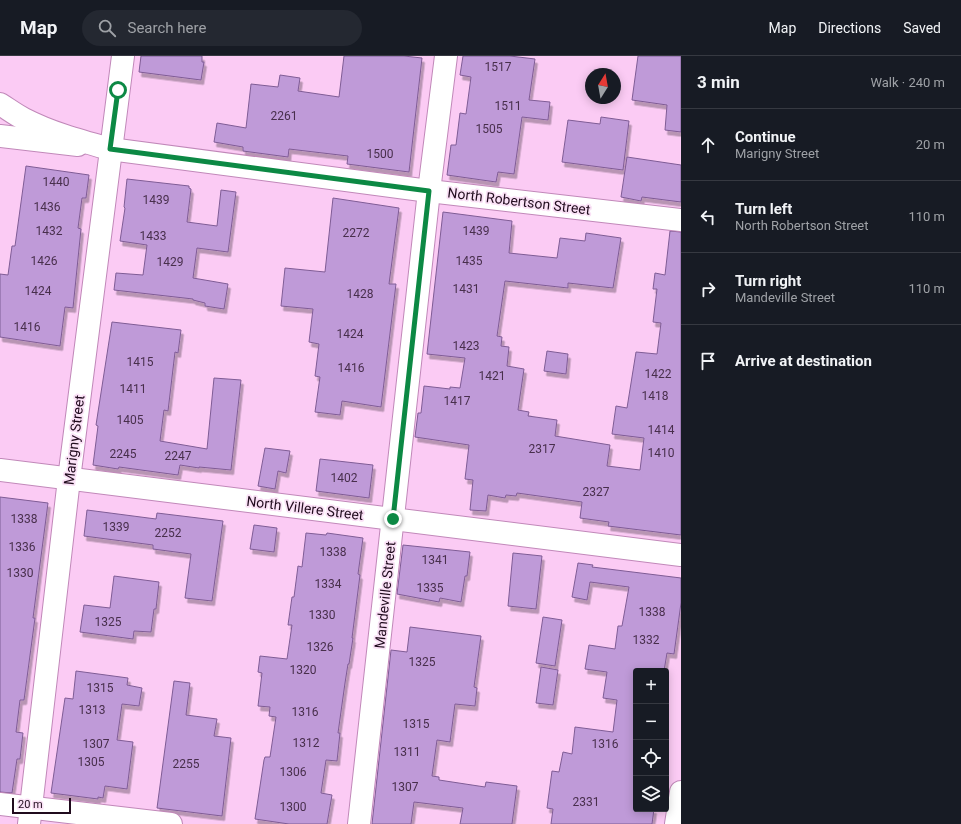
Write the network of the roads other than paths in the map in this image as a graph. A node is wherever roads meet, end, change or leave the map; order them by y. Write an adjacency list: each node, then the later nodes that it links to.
1 (123, 56): 5 (street, Marigny Street)
2 (446, 56): 6 (street, Mandeville Street)
3 (0, 104): 5 (street)
4 (0, 136): 5 (street, North Robertson Street)
5 (110, 149): 6 (street, North Robertson Street); 9 (street, Marigny Street)
6 (429, 191): 7 (street, North Robertson Street); 10 (street, Mandeville Street)
7 (681, 220)
8 (0, 470): 9 (street, North Villere Street)
9 (69, 479): 10 (street, North Villere Street); 14 (street, Marigny Street)
10 (393, 519): 11 (street, North Villere Street); 16 (street, Mandeville Street)
11 (681, 555)
12 (681, 792): 17 (street)
13 (0, 804): 14 (street)
14 (30, 816): 15 (street)
15 (171, 824)
16 (359, 824)
17 (676, 824)

